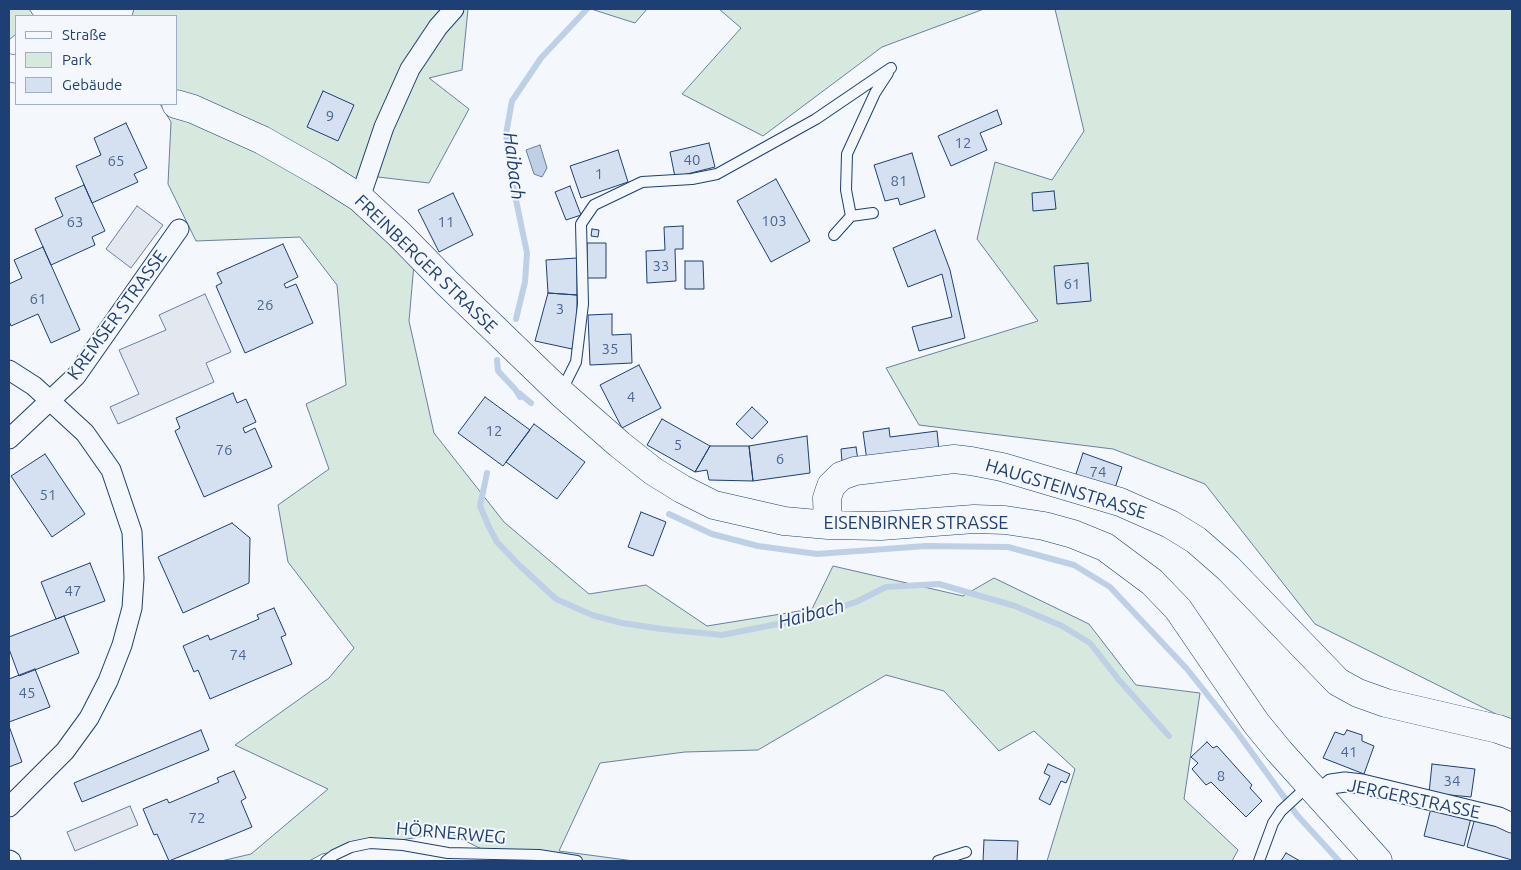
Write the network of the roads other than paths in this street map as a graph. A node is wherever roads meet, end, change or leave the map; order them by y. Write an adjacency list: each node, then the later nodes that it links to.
1 (454, 9): 3 (street)
2 (178, 105): 3 (main road, FREINBERGER STRASSE)
3 (360, 198): 8 (main road, FREINBERGER STRASSE)
4 (873, 213): 5 (lane)
5 (851, 216): 7 (lane); 10 (lane)
6 (179, 229): 11 (street, KREMSER STRASSE)
7 (834, 236)
8 (513, 348): 10 (main road, EISENBIRNER STRASSE)
9 (9, 370): 11 (street)
10 (561, 393): 13 (main road, EISENBIRNER STRASSE)
11 (50, 400): 12 (street, KREMSER STRASSE); 16 (street)
12 (9, 439)
13 (828, 525): 14 (main road, HAUGSTEINSTRASSE); 15 (main road, EISENBIRNER STRASSE)
14 (1512, 734)
15 (1308, 792): 17 (street, JERGERSTRASSE); 22 (lane); 23 (main road, EISENBIRNER STRASSE)
16 (9, 807)
17 (1512, 823)
18 (966, 852): 21 (lane)
19 (326, 861): 20 (lane, HÖRNERWEG)
20 (577, 861)
21 (938, 861)
22 (1259, 861)
23 (1378, 861)

